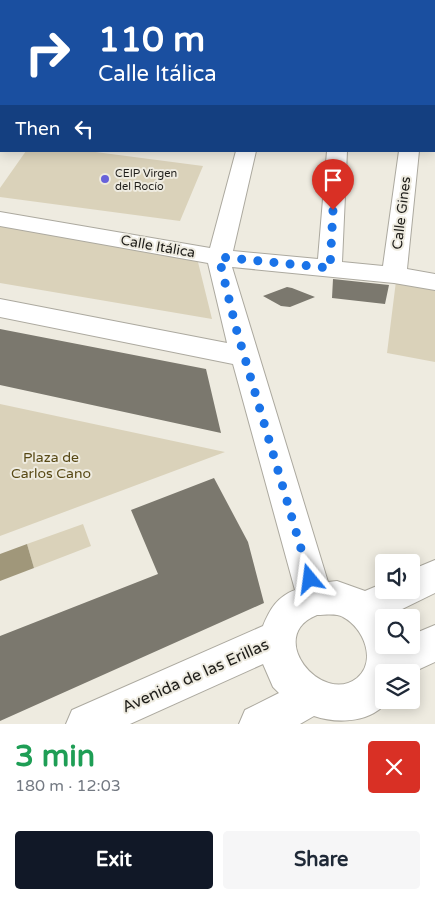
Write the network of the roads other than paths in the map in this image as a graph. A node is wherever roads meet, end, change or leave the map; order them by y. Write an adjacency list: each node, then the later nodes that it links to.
1 (246, 152): 5 (street)
2 (337, 152): 6 (street)
3 (409, 152): 7 (street, Calle Gines)
4 (0, 219): 5 (street, Calle Itálica)
5 (220, 257): 6 (street, Calle Itálica); 10 (street)
6 (330, 268): 7 (street, Calle Itálica)
7 (394, 275): 8 (street, Calle Itálica)
8 (435, 282)
9 (0, 308): 10 (street)
10 (244, 356): 13 (street)
11 (435, 576): 12 (street)
12 (420, 583)
13 (315, 598): 15 (street); 17 (street)
14 (387, 599): 15 (street)
15 (363, 610): 16 (street)
16 (375, 624)
17 (278, 638): 21 (street); 22 (street, Avenida de las Erillas)
18 (435, 643): 19 (street)
19 (420, 645)
20 (383, 654): 21 (street)
21 (310, 698): 23 (street)
22 (86, 724)
23 (260, 724)

